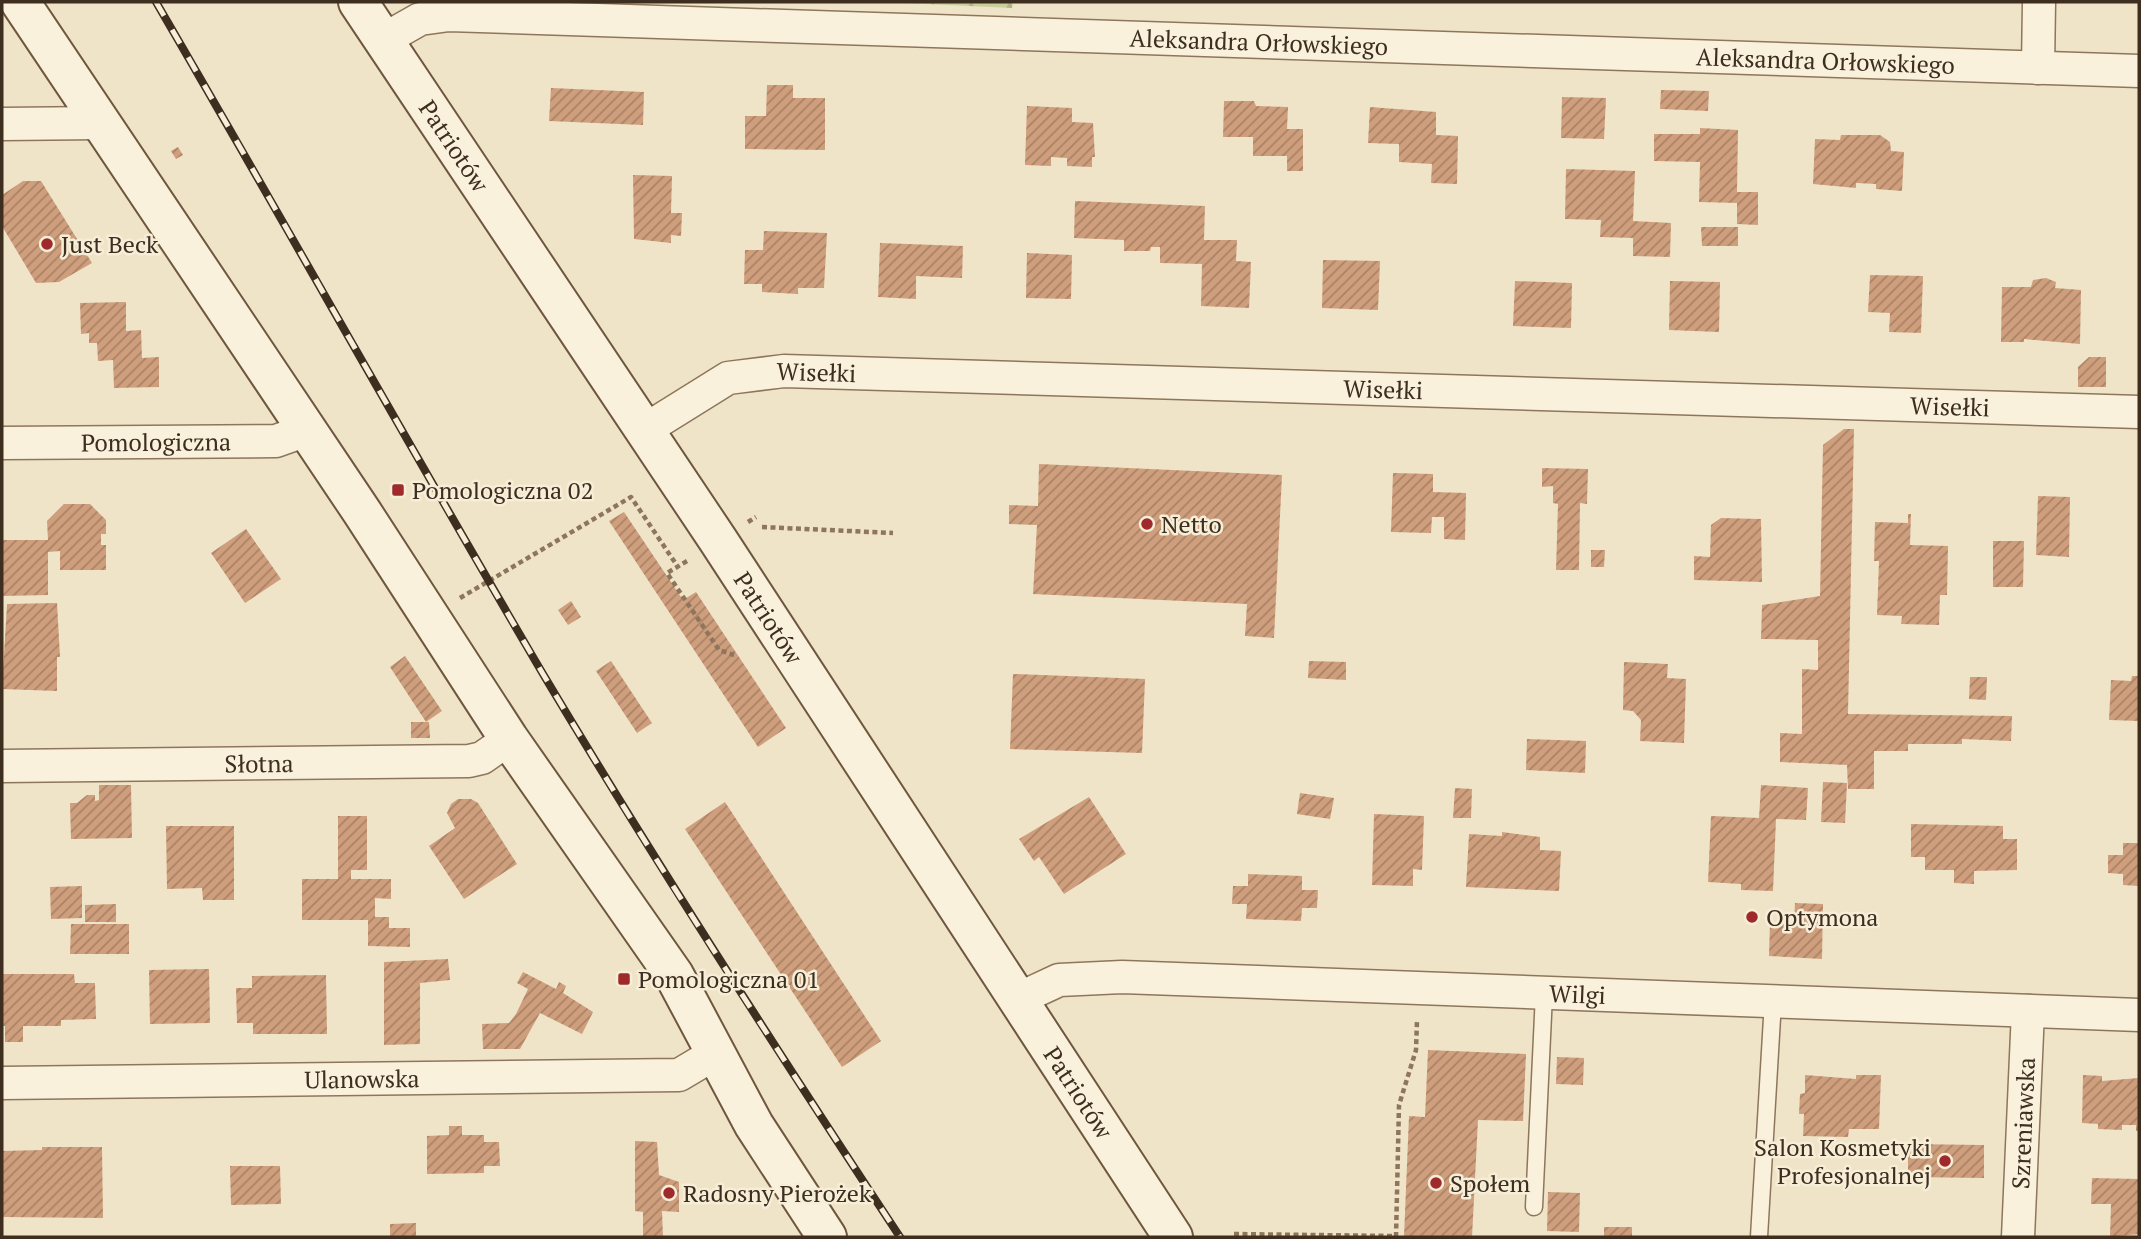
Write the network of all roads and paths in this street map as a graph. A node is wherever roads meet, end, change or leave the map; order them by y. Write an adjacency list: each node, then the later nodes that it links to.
1 (20, 2): 7 (main road)
2 (358, 2): 4 (main road, Patriotów)
3 (2039, 2): 5 (street)
4 (383, 40): 5 (street, Aleksandra Orłowskiego); 11 (main road, Patriotów)
5 (2038, 68): 6 (street, Aleksandra Orłowskiego)
6 (2139, 71)
7 (102, 123): 8 (street); 10 (main road)
8 (2, 124)
9 (2139, 412): 11 (street, Wisełki)
10 (307, 430): 12 (street, Pomologiczna); 19 (main road)
11 (643, 431): 23 (main road, Patriotów)
12 (2, 443)
13 (762, 527): 14 (path)
14 (893, 533)
15 (690, 559): 16 (path)
16 (678, 567): 17 (path); 18 (path)
17 (459, 598)
18 (734, 655)
19 (509, 739): 20 (street, Słotna); 27 (main road)
20 (2, 765)
21 (1419, 990): 22 (street, Wilgi); 23 (street, Wilgi); 33 (path)
22 (1544, 993): 24 (street, Wilgi); 29 (lane)
23 (1018, 999): 32 (main road, Patriotów)
24 (1773, 1001): 25 (street, Wilgi); 34 (lane)
25 (2028, 1011): 26 (street, Wilgi); 35 (street, Szreniawska)
26 (2139, 1015)
27 (716, 1053): 28 (street, Ulanowska); 31 (main road)
28 (2, 1083)
29 (1534, 1207)
30 (1234, 1234): 33 (path)
31 (827, 1237)
32 (1173, 1237)
33 (1396, 1237)
34 (1759, 1237)
35 (2018, 1237)

